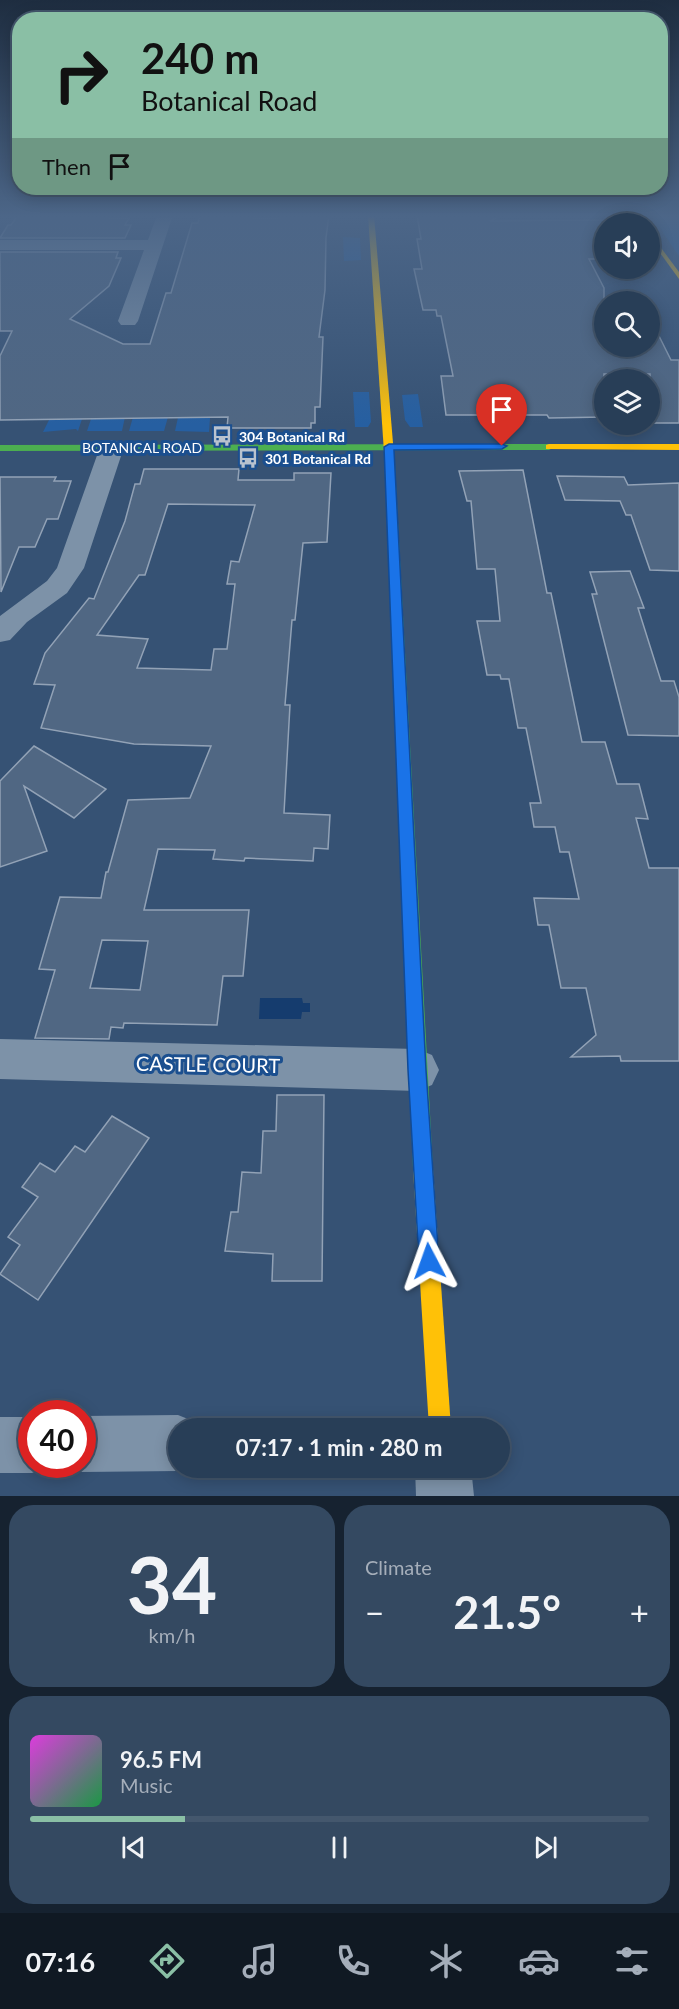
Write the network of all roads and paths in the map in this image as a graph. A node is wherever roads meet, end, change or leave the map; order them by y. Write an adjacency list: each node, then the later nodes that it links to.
1 (140, 285): 3 (street)
2 (376, 285): 5 (street)
3 (128, 321)
4 (112, 447): 5 (street, BOTANICAL ROAD); 7 (street, BOTANICAL ROAD); 8 (street)
5 (389, 447): 6 (street, BOTANICAL ROAD); 10 (street)
6 (679, 447)
7 (0, 448)
8 (0, 633)
9 (0, 1059): 10 (street, CASTLE COURT)
10 (417, 1070): 11 (street)
11 (439, 1418)
12 (168, 1443): 13 (street)
13 (96, 1444)
14 (0, 1445): 15 (street)
15 (18, 1445)
16 (444, 1478): 17 (street)
17 (445, 1496)

